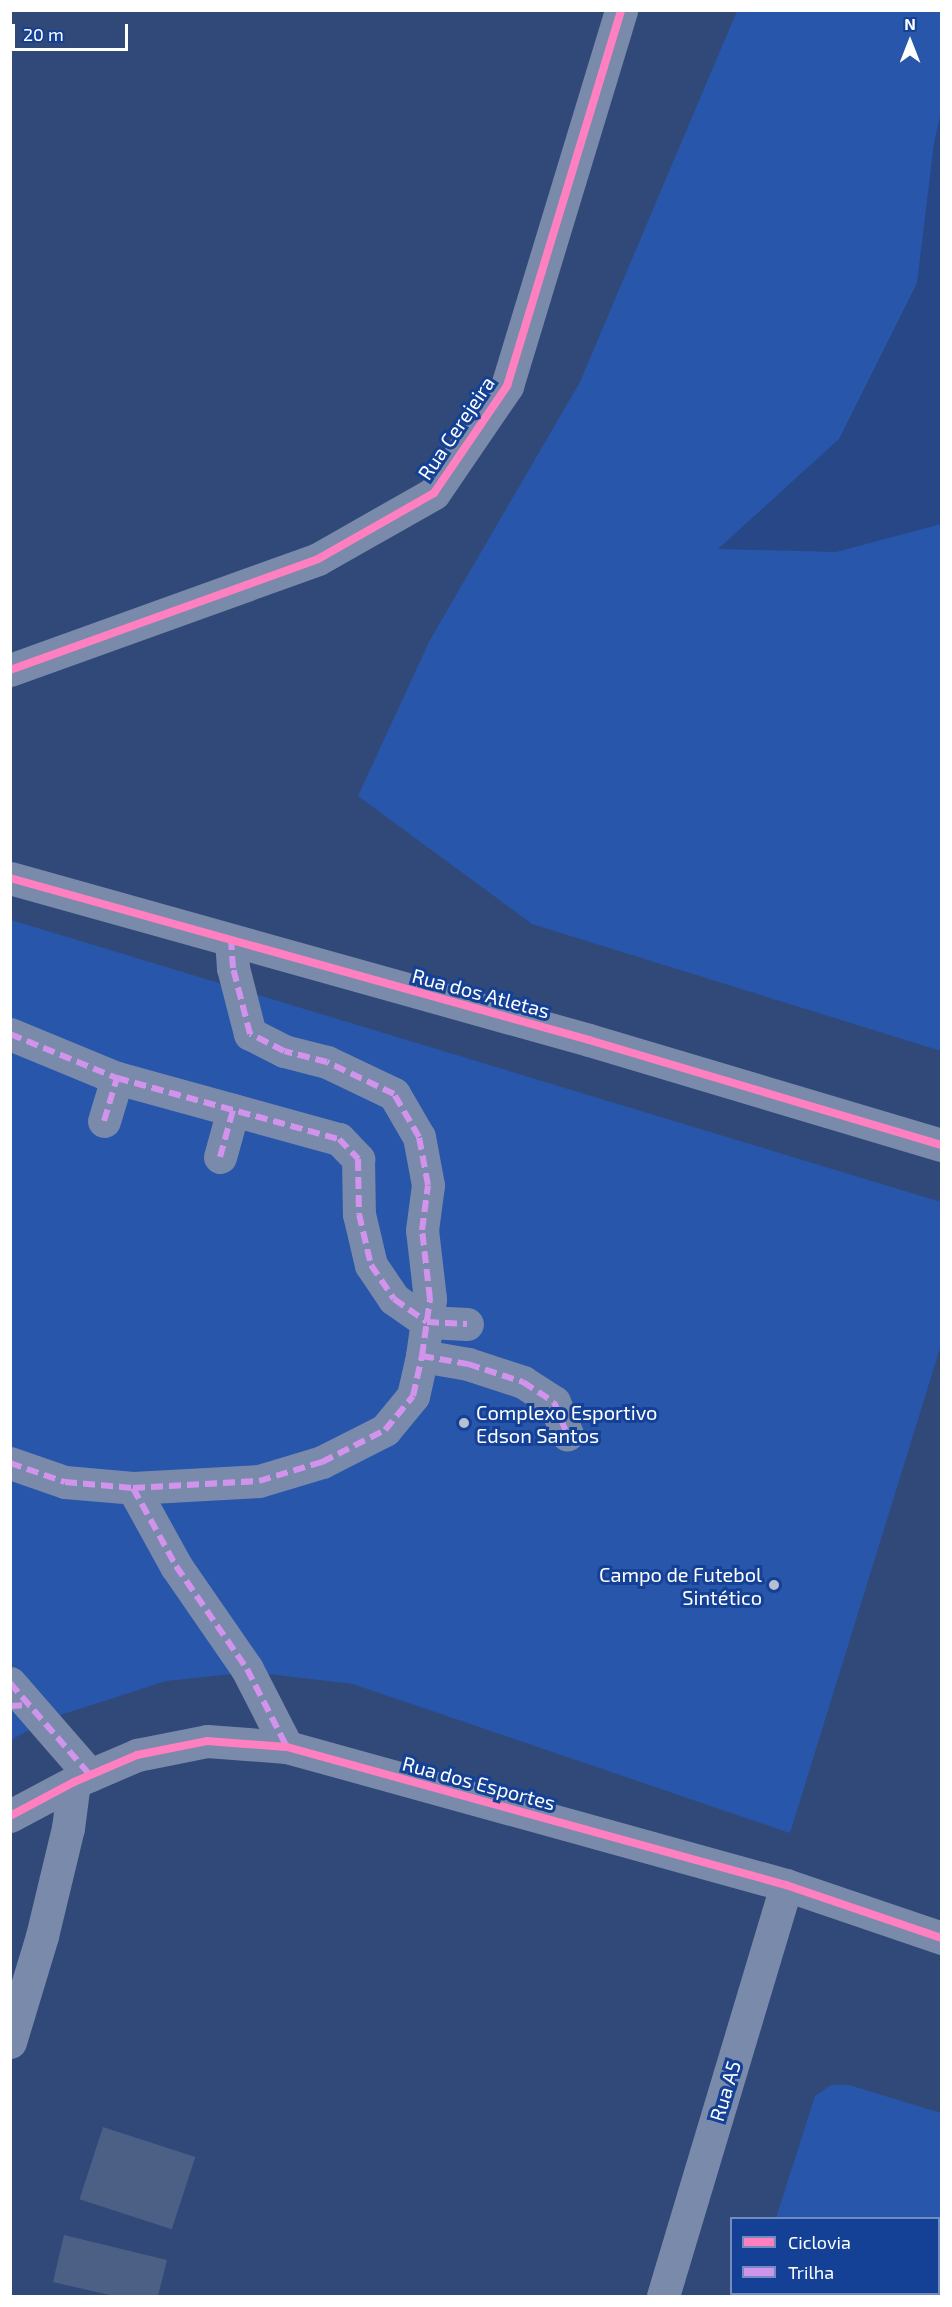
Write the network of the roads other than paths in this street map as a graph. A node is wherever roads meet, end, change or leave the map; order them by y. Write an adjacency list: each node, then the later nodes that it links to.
1 (621, 10): 2 (street, Rua Cerejeira)
2 (10, 670)
3 (10, 878): 4 (street, Rua dos Atletas)
4 (231, 942): 9 (street, Rua dos Atletas); 11 (street)
5 (11, 1036): 6 (street)
6 (117, 1078): 7 (street); 8 (street)
7 (233, 1110): 10 (street); 11 (street)
8 (104, 1121)
9 (942, 1146)
10 (220, 1157)
11 (427, 1322): 12 (street); 13 (street)
12 (467, 1324)
13 (422, 1356): 14 (street); 16 (street)
14 (567, 1434)
15 (10, 1463): 16 (street)
16 (133, 1488): 18 (street)
17 (10, 1683): 19 (street)
18 (287, 1747): 19 (street, Rua dos Esportes); 21 (street, Rua dos Esportes)
19 (82, 1778): 20 (street, Rua dos Esportes); 23 (street)
20 (10, 1816)
21 (786, 1885): 22 (street, Rua dos Esportes); 24 (street, Rua A5)
22 (942, 1938)
23 (10, 2042)
24 (663, 2296)

